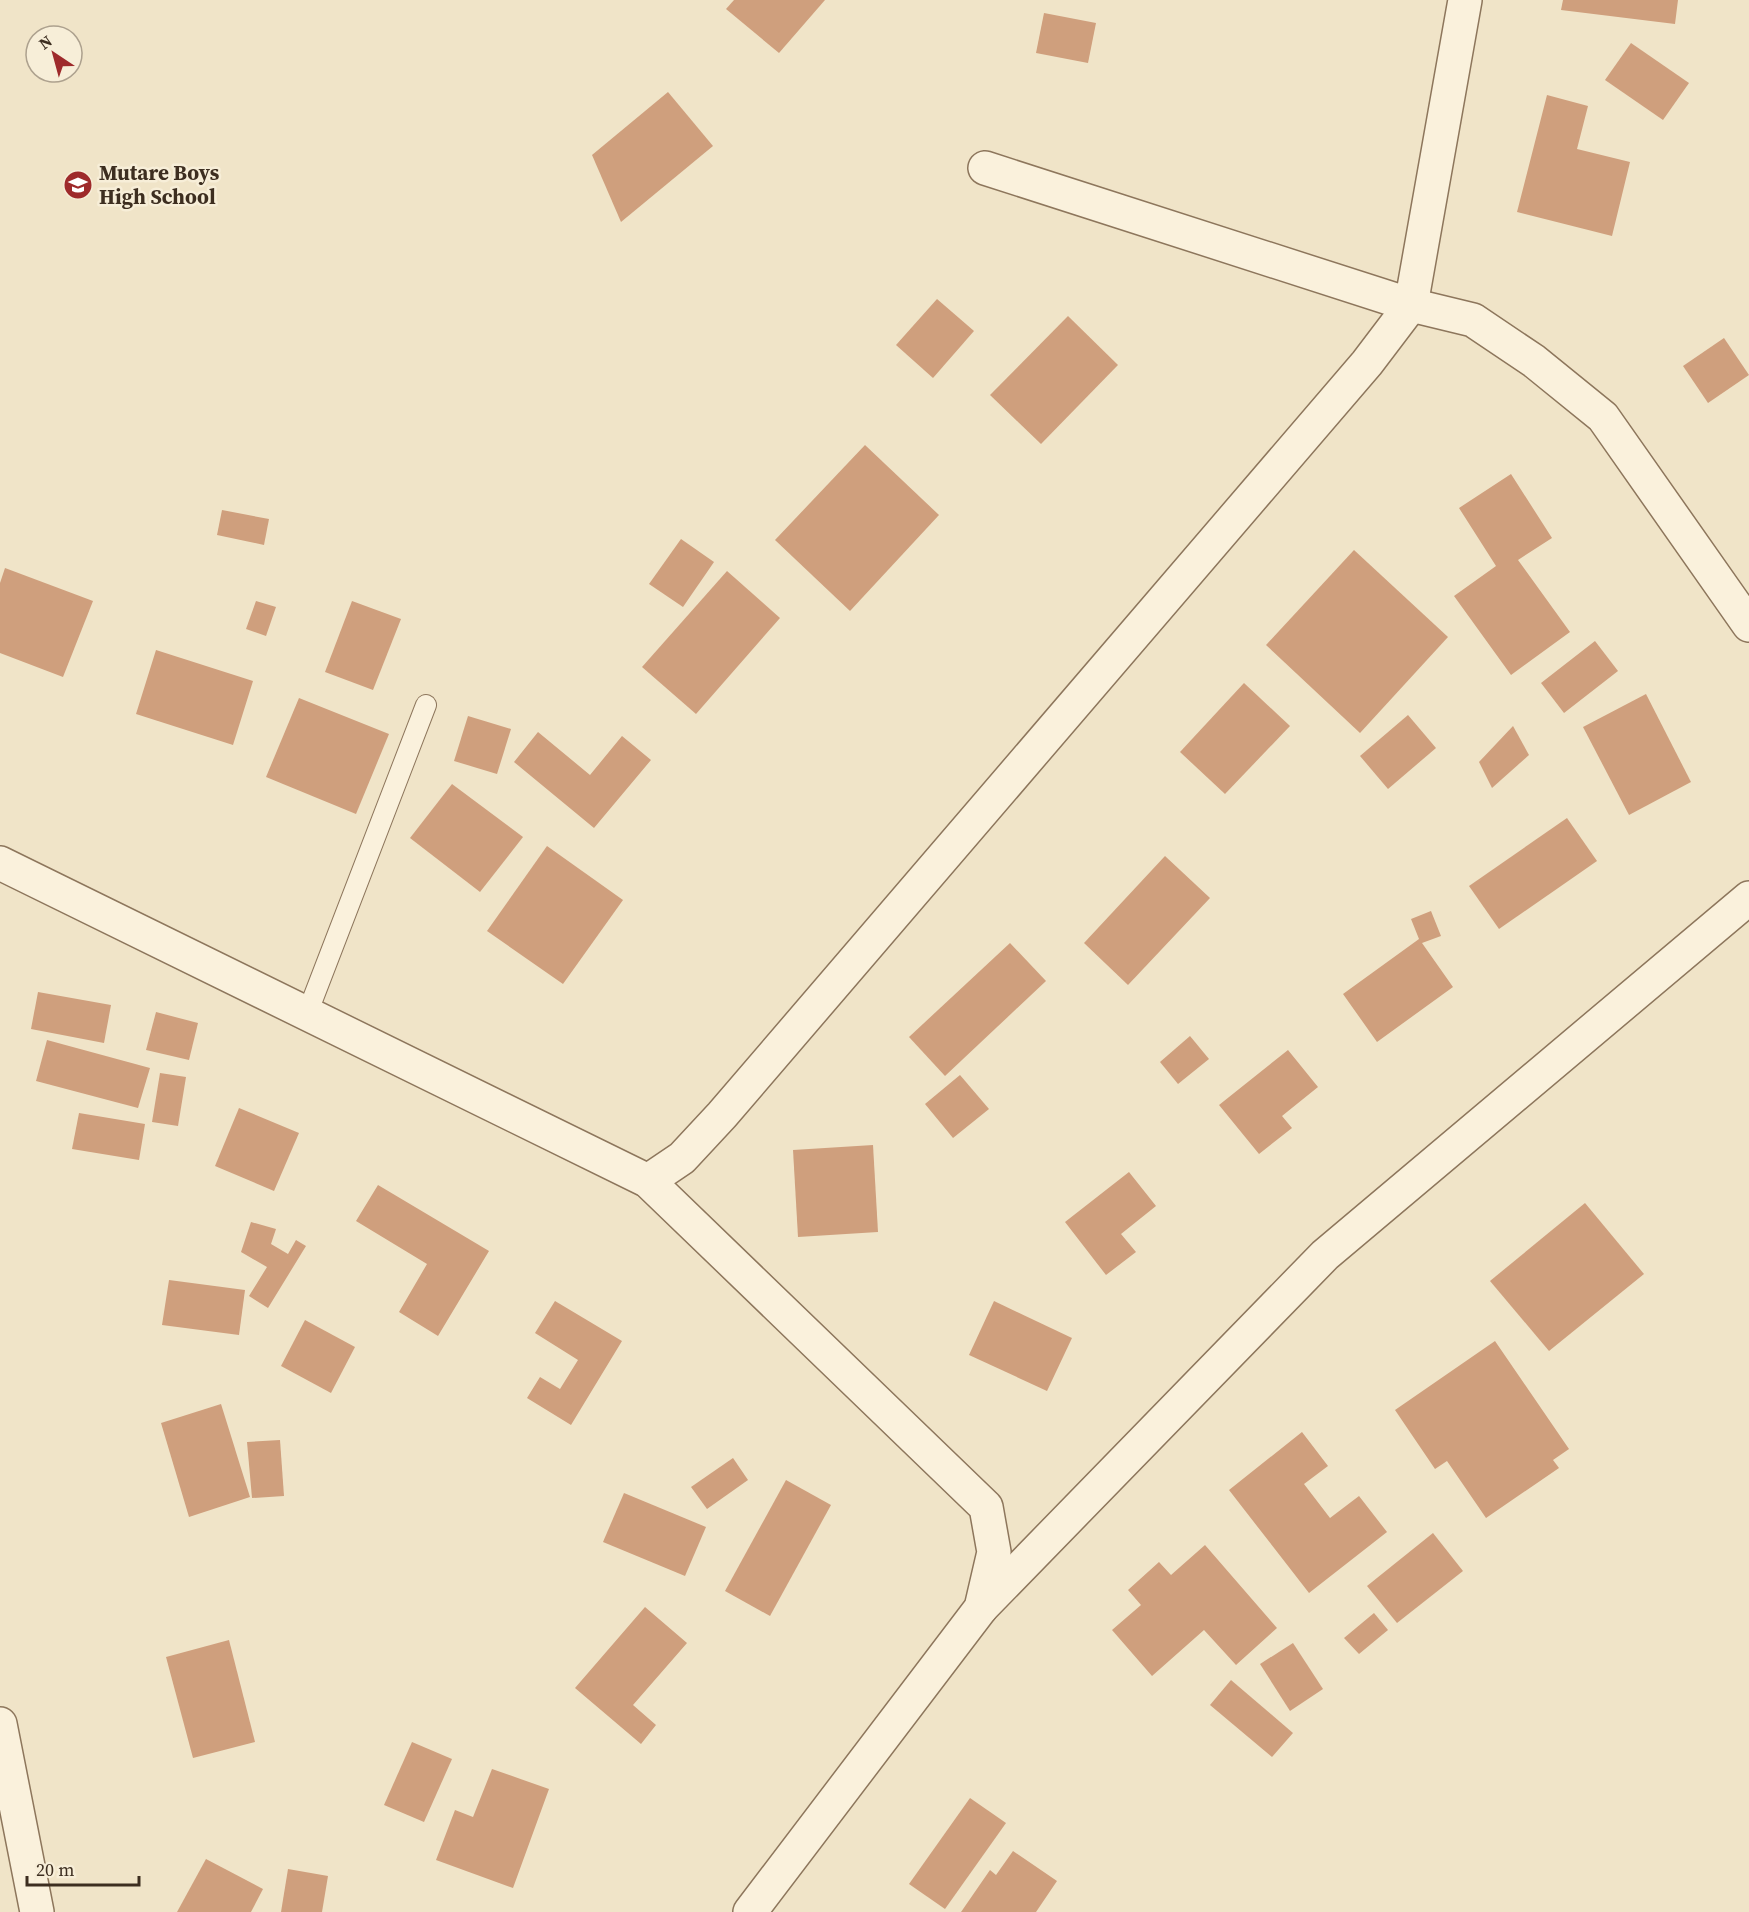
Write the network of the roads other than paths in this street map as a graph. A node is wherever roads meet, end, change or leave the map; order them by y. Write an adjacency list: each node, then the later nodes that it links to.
1 (1464, 0): 3 (street)
2 (985, 168): 3 (street)
3 (1411, 305): 4 (street); 9 (street)
4 (1749, 625)
5 (426, 705): 8 (lane)
6 (0, 863): 8 (street)
7 (1749, 898): 10 (street)
8 (308, 1014): 9 (street)
9 (648, 1181): 10 (street)
10 (981, 1608): 13 (street)
11 (0, 1724): 12 (street)
12 (37, 1912)
13 (750, 1912)

